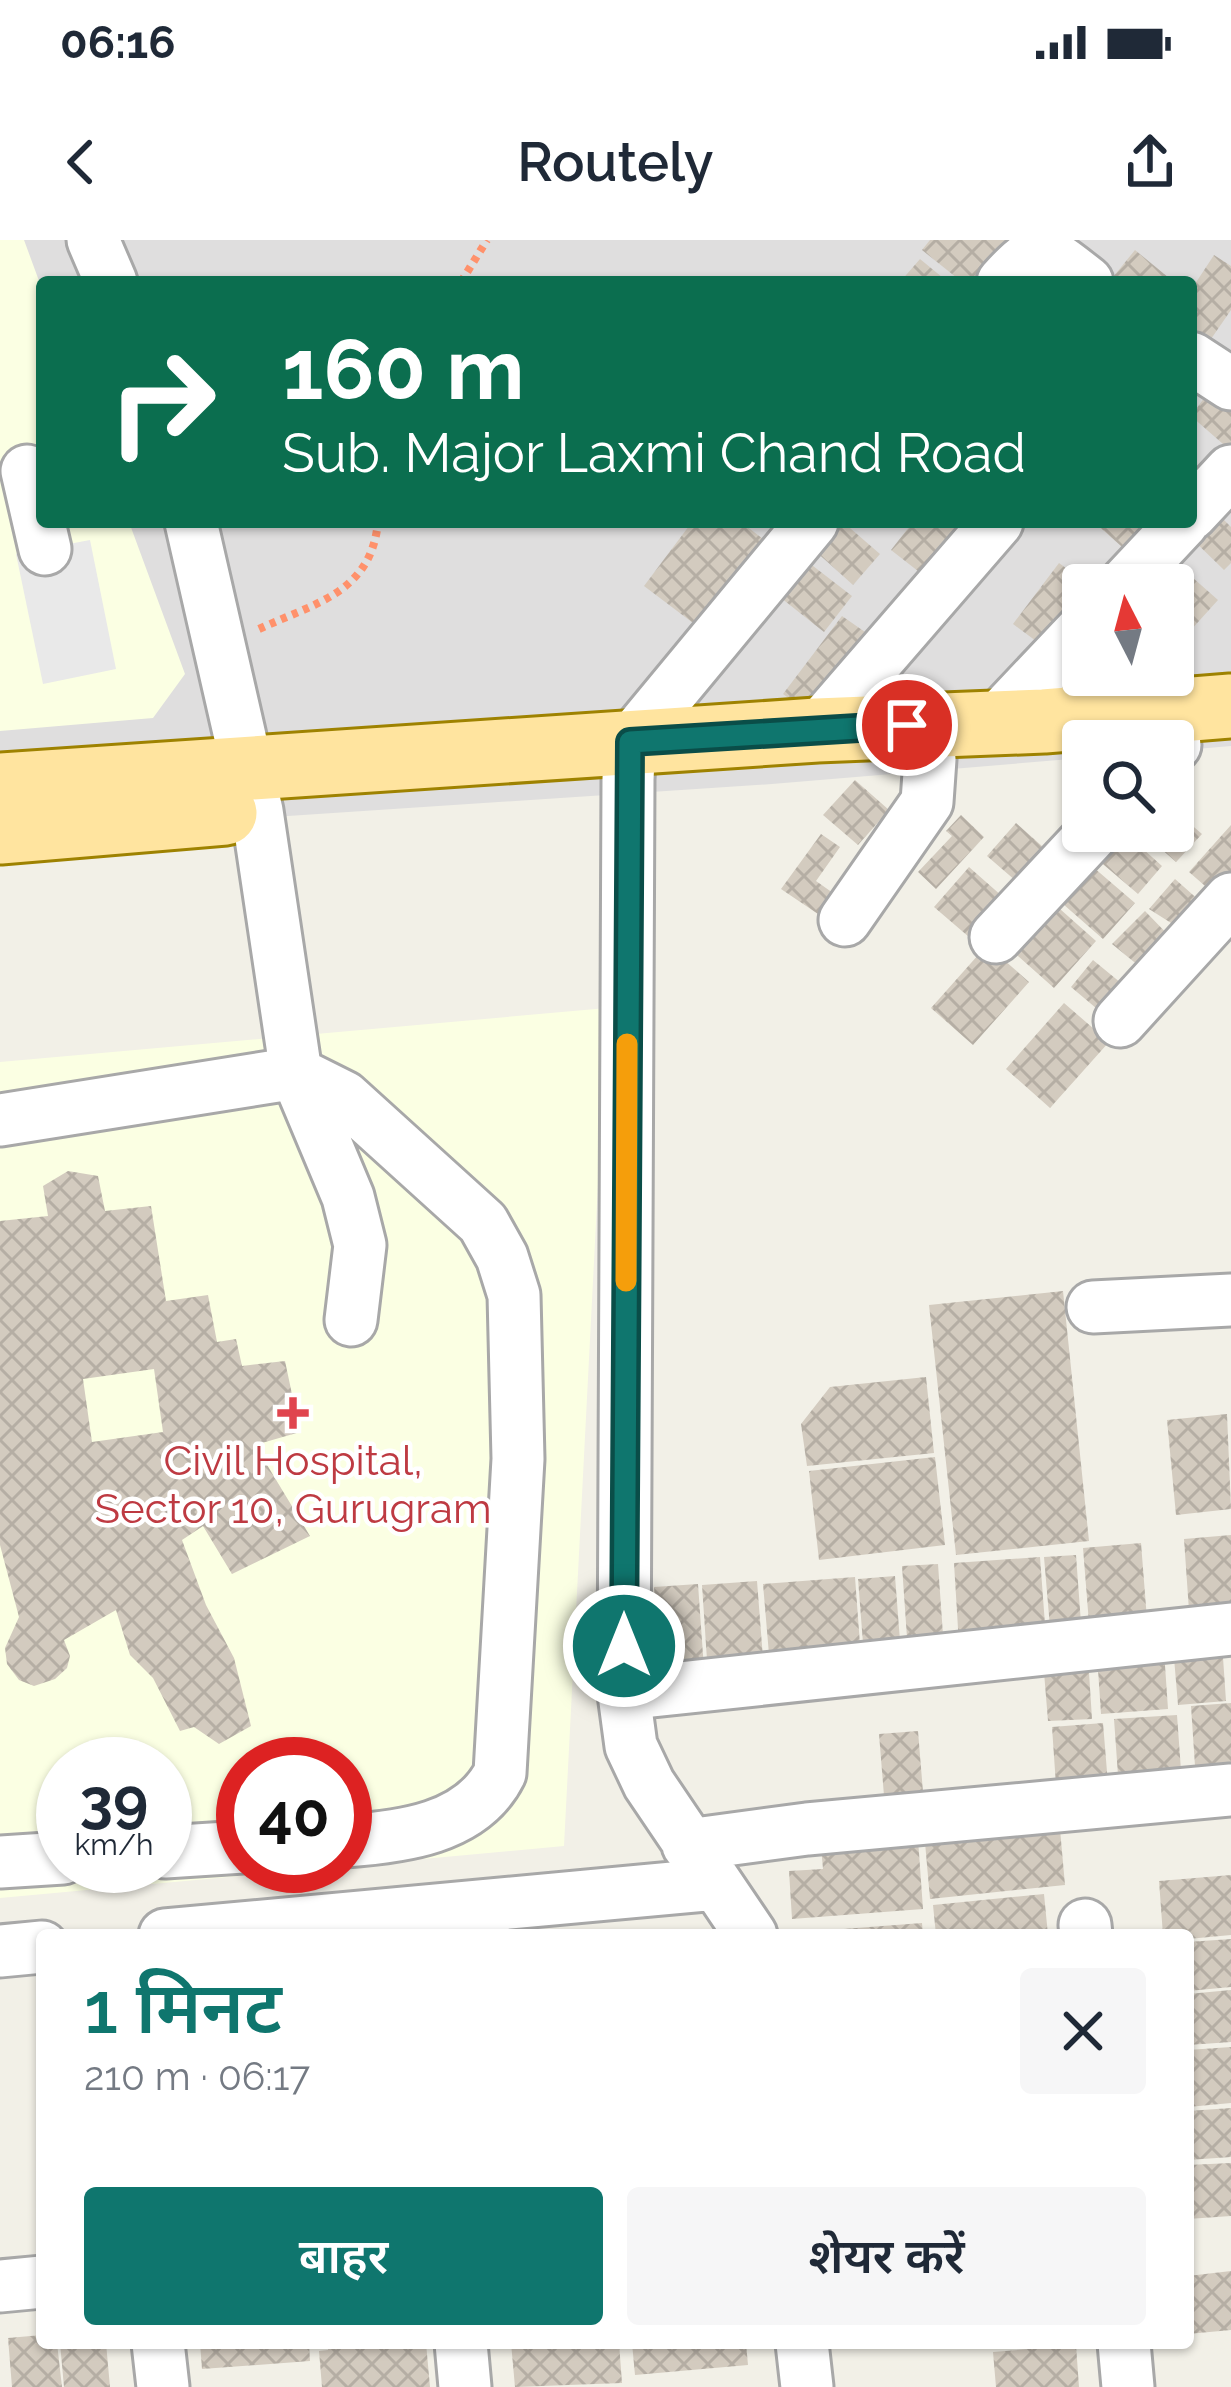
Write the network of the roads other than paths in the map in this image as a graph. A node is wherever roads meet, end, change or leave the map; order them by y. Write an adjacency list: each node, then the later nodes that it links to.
1 (92, 240): 2 (street)
2 (108, 276)
3 (1008, 276): 4 (street)
4 (1079, 276)
5 (1197, 362): 6 (street)
6 (1231, 385)
7 (1231, 471): 9 (street)
8 (23, 472): 10 (street)
9 (1197, 508)
10 (36, 518)
11 (39, 528): 16 (street)
12 (191, 528): 25 (street)
13 (807, 528): 23 (street)
14 (992, 528): 20 (street)
15 (1178, 528): 17 (street)
16 (45, 549)
17 (1144, 564)
18 (1062, 685): 21 (street)
19 (1203, 725): 21 (main road)
20 (817, 730): 21 (main road); 23 (main road)
21 (1042, 738): 22 (main road)
22 (930, 759): 23 (main road); 29 (street)
23 (629, 760): 25 (main road); 38 (street)
24 (0, 785): 25 (main road)
25 (253, 790): 26 (main road); 32 (street)
26 (0, 832)
27 (1075, 852): 30 (street)
28 (1231, 899): 31 (street)
29 (845, 920)
30 (996, 937)
31 (1120, 1021)
32 (296, 1073): 33 (street); 36 (street); 40 (street)
33 (0, 1120)
34 (1231, 1300): 35 (street)
35 (1093, 1307)
36 (351, 1320)
37 (1231, 1629): 38 (street)
38 (624, 1694): 43 (street)
39 (1231, 1790): 43 (street)
40 (372, 1839)
41 (36, 1860): 42 (street)
42 (0, 1862)
43 (702, 1865): 44 (street); 46 (street)
44 (421, 1923): 45 (street)
45 (293, 1929)
46 (747, 1929)
47 (36, 1948): 48 (street)
48 (0, 1951)
49 (36, 2283): 50 (street)
50 (0, 2286)
51 (159, 2349): 55 (street)
52 (462, 2349): 56 (street)
53 (803, 2349): 57 (street)
54 (1125, 2349): 58 (street)
55 (163, 2387)
56 (465, 2387)
57 (807, 2387)
58 (1128, 2387)

